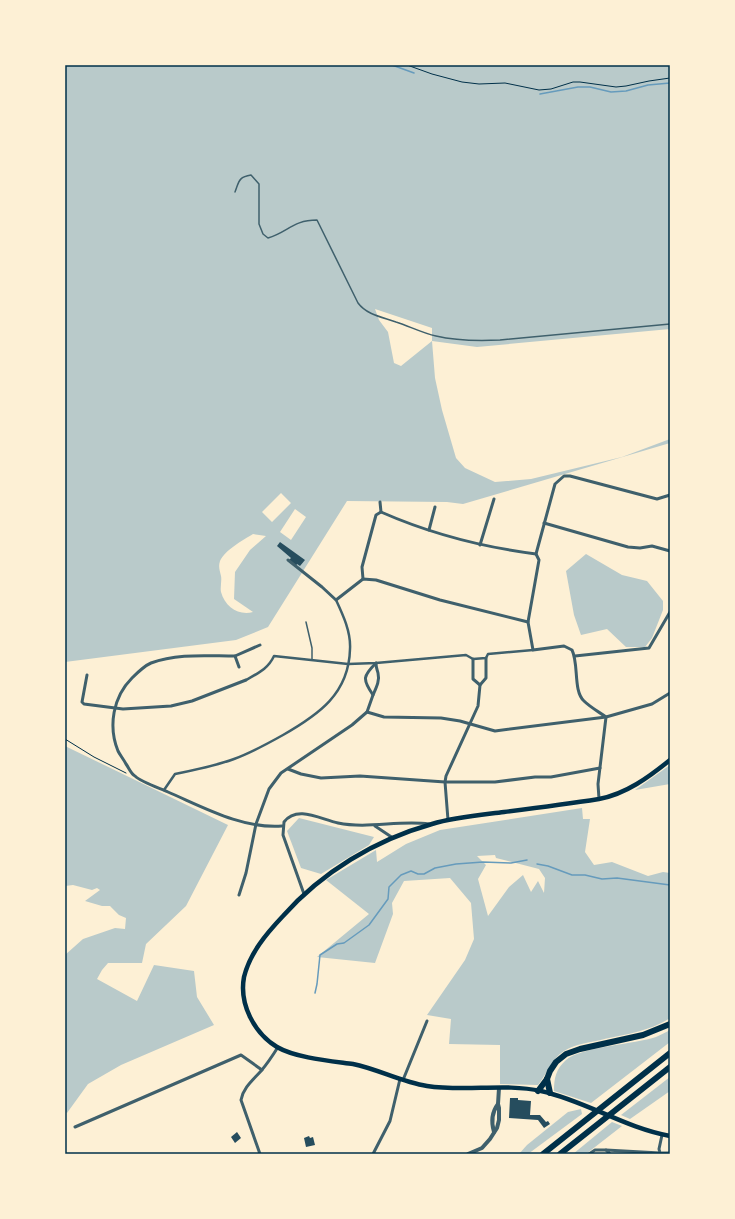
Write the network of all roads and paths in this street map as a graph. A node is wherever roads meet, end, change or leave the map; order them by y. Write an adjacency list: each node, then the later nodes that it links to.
1 (407, 65): 2 (path)
2 (670, 78)
3 (235, 192): 4 (lane)
4 (670, 324)
5 (670, 495): 10 (street)
6 (494, 499): 12 (street)
7 (380, 502): 9 (street)
8 (435, 507): 11 (street)
9 (382, 512): 11 (street); 16 (street)
10 (544, 523): 13 (street); 14 (street)
11 (429, 530): 12 (street)
12 (480, 545): 14 (street)
13 (670, 551)
14 (536, 554): 20 (street)
15 (288, 560): 17 (street)
16 (363, 579): 17 (street); 20 (street)
17 (336, 600): 29 (street)
18 (670, 612): 24 (street)
19 (306, 622): 27 (lane)
20 (528, 622): 22 (street)
21 (260, 645): 23 (street)
22 (533, 650): 24 (street); 25 (street)
23 (235, 656): 30 (street); 36 (street)
24 (575, 656): 38 (street)
25 (486, 658): 26 (street); 33 (street)
26 (473, 659): 28 (street); 33 (street)
27 (312, 660): 29 (street); 32 (street)
28 (376, 663): 29 (street); 35 (street); 35 (street)
29 (348, 664): 46 (street)
30 (239, 667)
31 (86, 675): 36 (street)
32 (246, 680): 36 (street)
33 (480, 685): 39 (street)
34 (670, 693): 38 (street)
35 (373, 695): 37 (street)
36 (114, 709): 44 (street)
37 (367, 712): 39 (street); 43 (street)
38 (606, 717): 39 (street); 42 (street)
39 (469, 725): 45 (street)
40 (65, 739): 44 (path)
41 (670, 760): 47 (main road)
42 (600, 768): 45 (street); 47 (street)
43 (288, 769): 45 (street); 49 (street)
44 (134, 776): 46 (street)
45 (445, 782): 48 (street)
46 (164, 790): 49 (street)
47 (599, 799): 48 (main road)
48 (448, 820): 50 (main road)
49 (256, 824): 51 (street); 55 (street)
50 (431, 824): 52 (street); 53 (main road)
51 (282, 826): 52 (street); 54 (street)
52 (375, 826): 53 (street)
53 (393, 838): 54 (main road)
54 (304, 894): 58 (main road)
55 (239, 895)
56 (427, 1020): 63 (street)
57 (670, 1024): 62 (highway)
58 (278, 1048): 61 (street); 63 (main road)
59 (670, 1053): 76 (highway)
60 (670, 1067): 77 (highway)
61 (262, 1070): 67 (street); 73 (street)
62 (547, 1079): 65 (highway); 66 (highway)
63 (401, 1080): 64 (main road); 74 (street)
64 (499, 1088): 65 (main road); 75 (street)
65 (538, 1091): 66 (main road)
66 (550, 1093): 68 (main road)
67 (75, 1127)
68 (662, 1135): 69 (main road); 71 (street)
69 (670, 1136)
70 (606, 1150): 71 (street); 78 (street); 79 (street)
71 (660, 1153): 72 (street)
72 (670, 1153)
73 (260, 1154)
74 (373, 1154)
75 (468, 1154)
76 (543, 1154)
77 (560, 1154)
78 (589, 1154)
79 (610, 1154)

